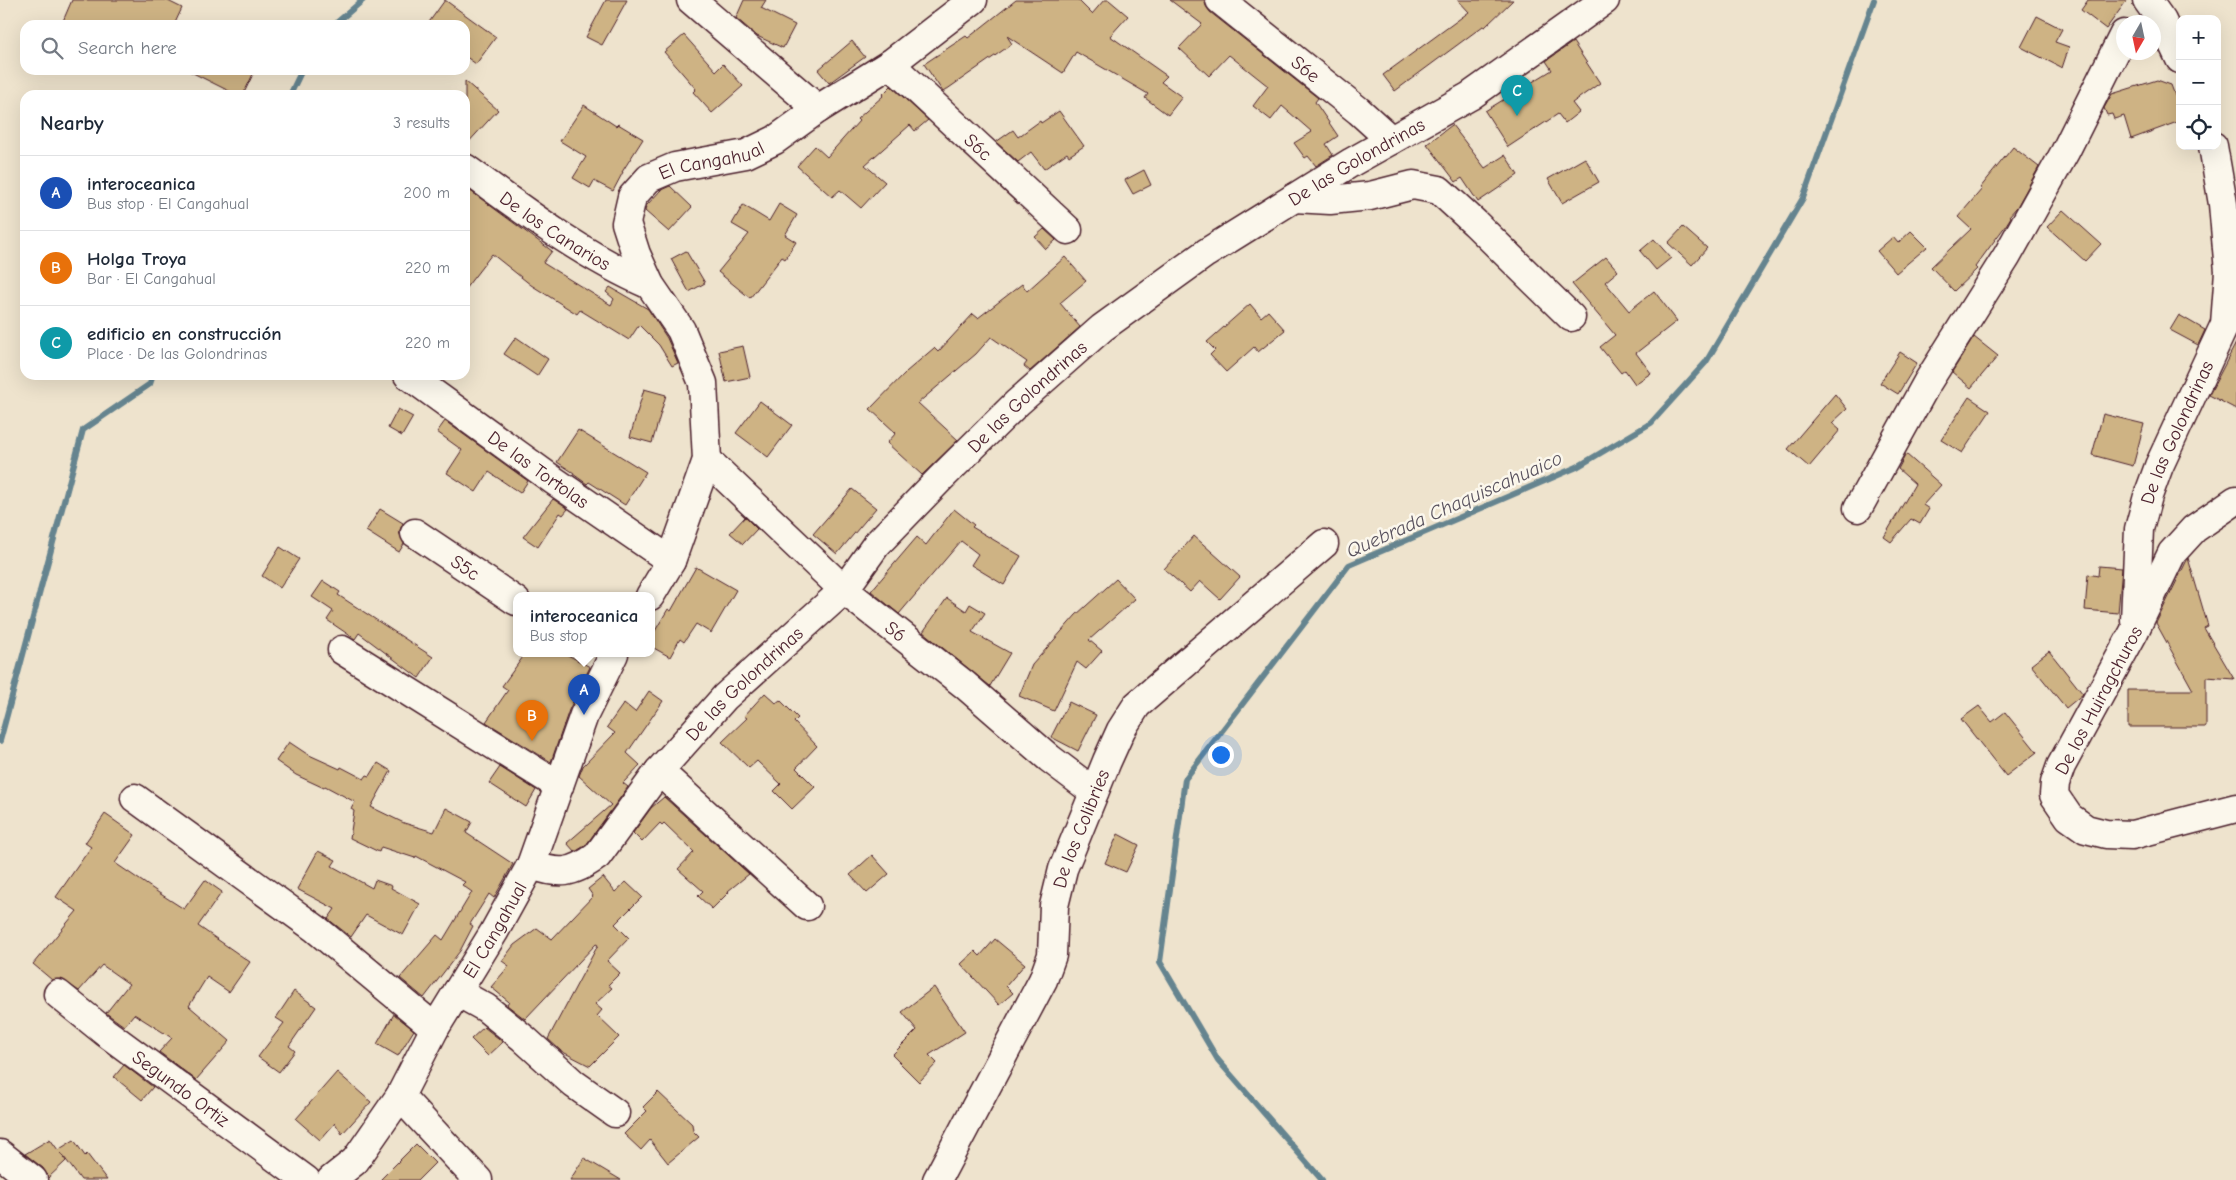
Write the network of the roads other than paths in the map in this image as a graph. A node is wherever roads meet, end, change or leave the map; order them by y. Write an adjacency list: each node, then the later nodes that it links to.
1 (691, 0): 11 (street)
2 (973, 0): 10 (street, El Cangahual)
3 (1220, 0): 12 (street, S6e)
4 (1605, 0): 12 (street, De las Golondrinas)
5 (2140, 0): 7 (street)
6 (2147, 0): 9 (street)
7 (2132, 15)
8 (2116, 50): 22 (street)
9 (2176, 51)
10 (890, 64): 11 (street, El Cangahual); 16 (street, S6c)
11 (818, 109): 17 (street, El Cangahual)
12 (1391, 140): 15 (street, De las Golondrinas)
13 (2213, 150): 29 (street, De las Golondrinas)
14 (470, 172): 17 (street, De los Canarios)
15 (1294, 198): 18 (street); 26 (street, De las Golondrinas)
16 (1068, 230)
17 (650, 285): 20 (street, El Cangahual)
18 (1571, 317)
19 (415, 380): 25 (street, De las Tortolas)
20 (707, 460): 25 (street, El Cangahual); 26 (street, S6)
21 (2236, 500): 29 (street, De los Huiragchuros)
22 (1858, 508)
23 (415, 533): 28 (street, S5c)
24 (1324, 544): 34 (street, De los Colibries)
25 (672, 561): 27 (street, El Cangahual)
26 (844, 590): 32 (street, De las Golondrinas); 34 (street, S6)
27 (653, 592)
28 (513, 599)
29 (2134, 632): 36 (street, De los Huiragchuros)
30 (342, 650): 33 (street)
31 (606, 657): 33 (street, El Cangahual)
32 (659, 772): 37 (street, De las Golondrinas); 38 (street)
33 (559, 786): 37 (street, El Cangahual)
34 (1094, 792): 49 (street, De los Colibries)
35 (135, 798): 41 (street)
36 (2236, 808)
37 (531, 866): 39 (street, El Cangahual)
38 (807, 906)
39 (457, 992): 41 (street, El Cangahual); 43 (street)
40 (58, 994): 46 (street, Segundo Ortiz)
41 (435, 1028): 42 (street, El Cangahual)
42 (400, 1096): 47 (street, El Cangahual); 48 (street)
43 (614, 1113)
44 (0, 1154): 45 (street)
45 (33, 1180)
46 (306, 1180)
47 (331, 1180)
48 (478, 1180)
49 (937, 1180)

